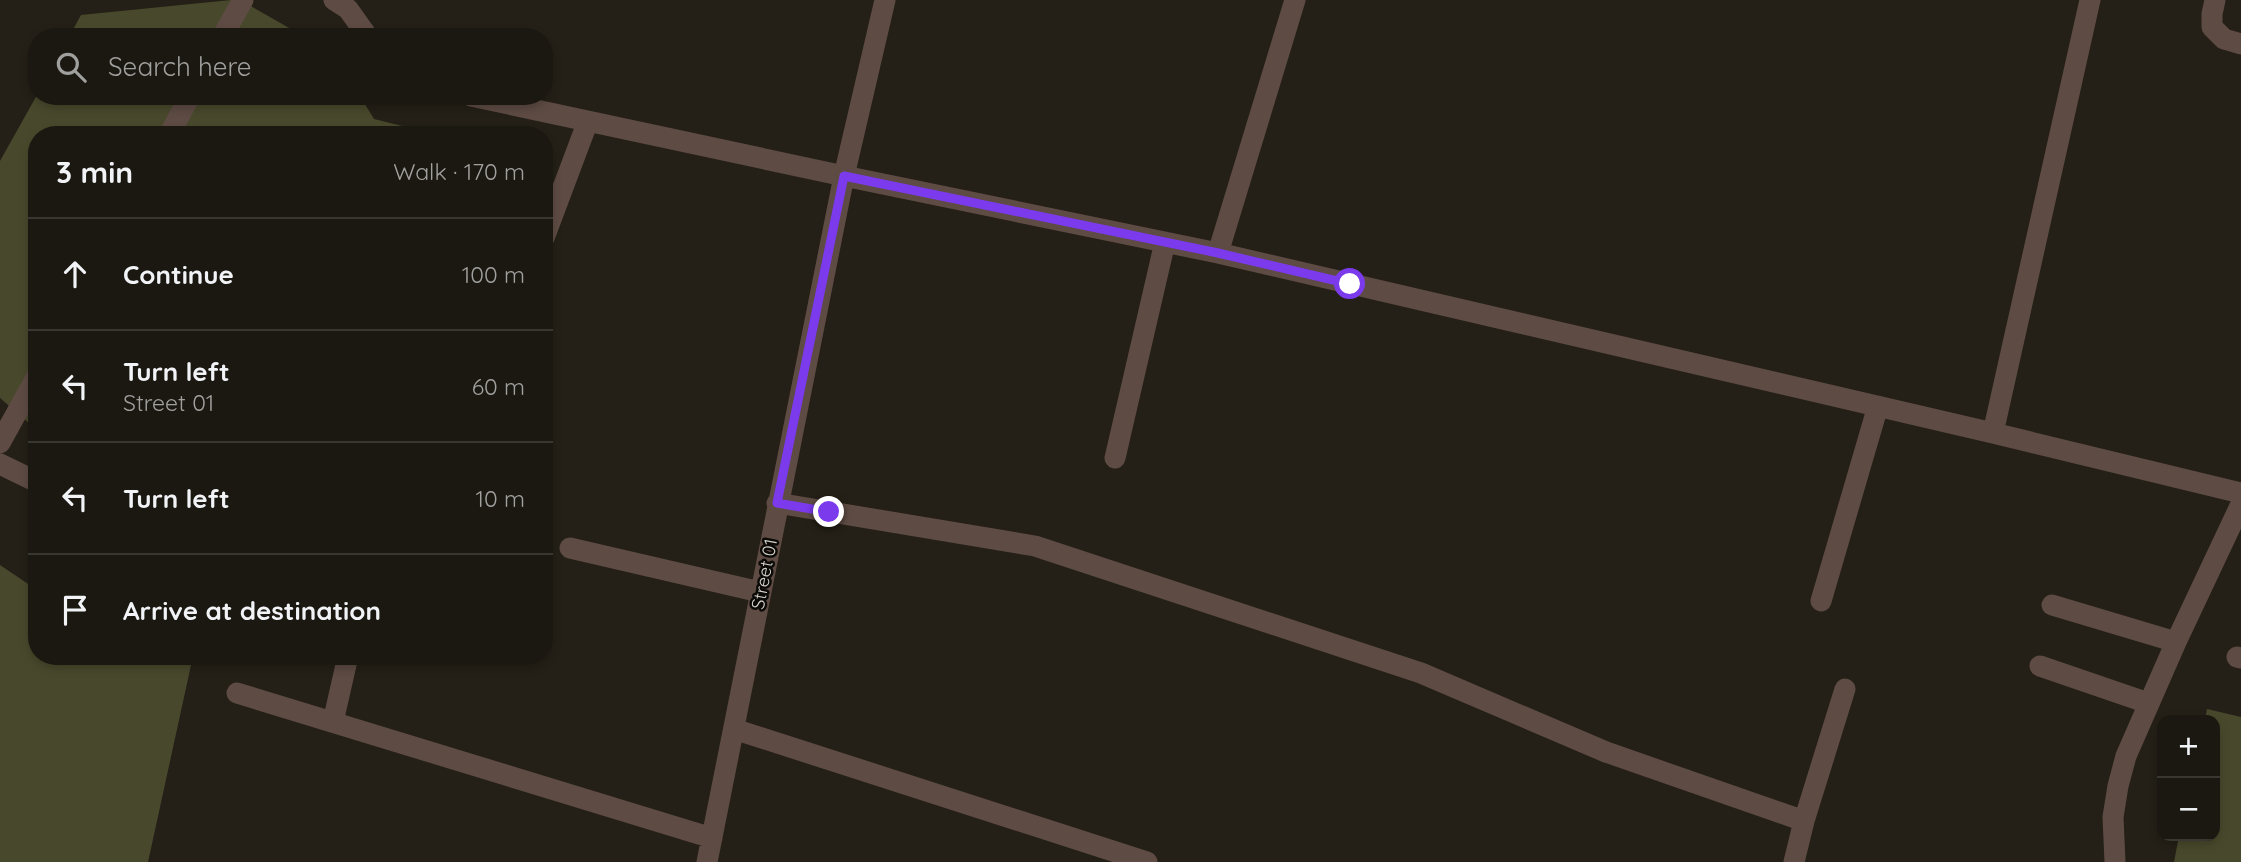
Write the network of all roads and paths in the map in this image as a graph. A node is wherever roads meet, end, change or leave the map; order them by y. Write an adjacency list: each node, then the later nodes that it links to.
1 (243, 0): 7 (street)
2 (334, 0): 8 (street)
3 (885, 0): 14 (street, Street 01)
4 (1294, 0): 17 (street)
5 (2090, 0): 20 (street)
6 (2215, 0): 9 (street)
7 (227, 28)
8 (362, 28)
9 (2241, 44)
10 (185, 105): 13 (street)
11 (513, 105): 12 (street)
12 (588, 121): 14 (street); 15 (street)
13 (174, 126)
14 (844, 176): 16 (street); 26 (street, Street 01)
15 (553, 214)
16 (1166, 242): 17 (street); 22 (street)
17 (1218, 253): 19 (street)
18 (28, 392): 21 (street)
19 (1878, 406): 20 (street); 30 (street)
20 (1993, 433): 25 (street)
21 (0, 443)
22 (1115, 458)
23 (0, 464): 24 (street)
24 (28, 478)
25 (2241, 493)
26 (777, 503): 29 (street, Street 01); 40 (street)
27 (2241, 504): 32 (street)
28 (570, 548): 29 (street)
29 (760, 592): 39 (street, Street 01)
30 (1821, 601)
31 (2052, 605): 32 (street)
32 (2175, 642): 37 (street)
33 (346, 665): 38 (street)
34 (2040, 666): 37 (street)
35 (1845, 689): 40 (street)
36 (237, 693): 38 (street)
37 (2148, 703): 45 (street)
38 (333, 722): 41 (street)
39 (734, 729): 41 (street, Street 01); 43 (street)
40 (1804, 821): 44 (street)
41 (712, 838): 42 (street, Street 01)
42 (707, 862)
43 (1147, 862)
44 (1794, 862)
45 (2115, 862)

